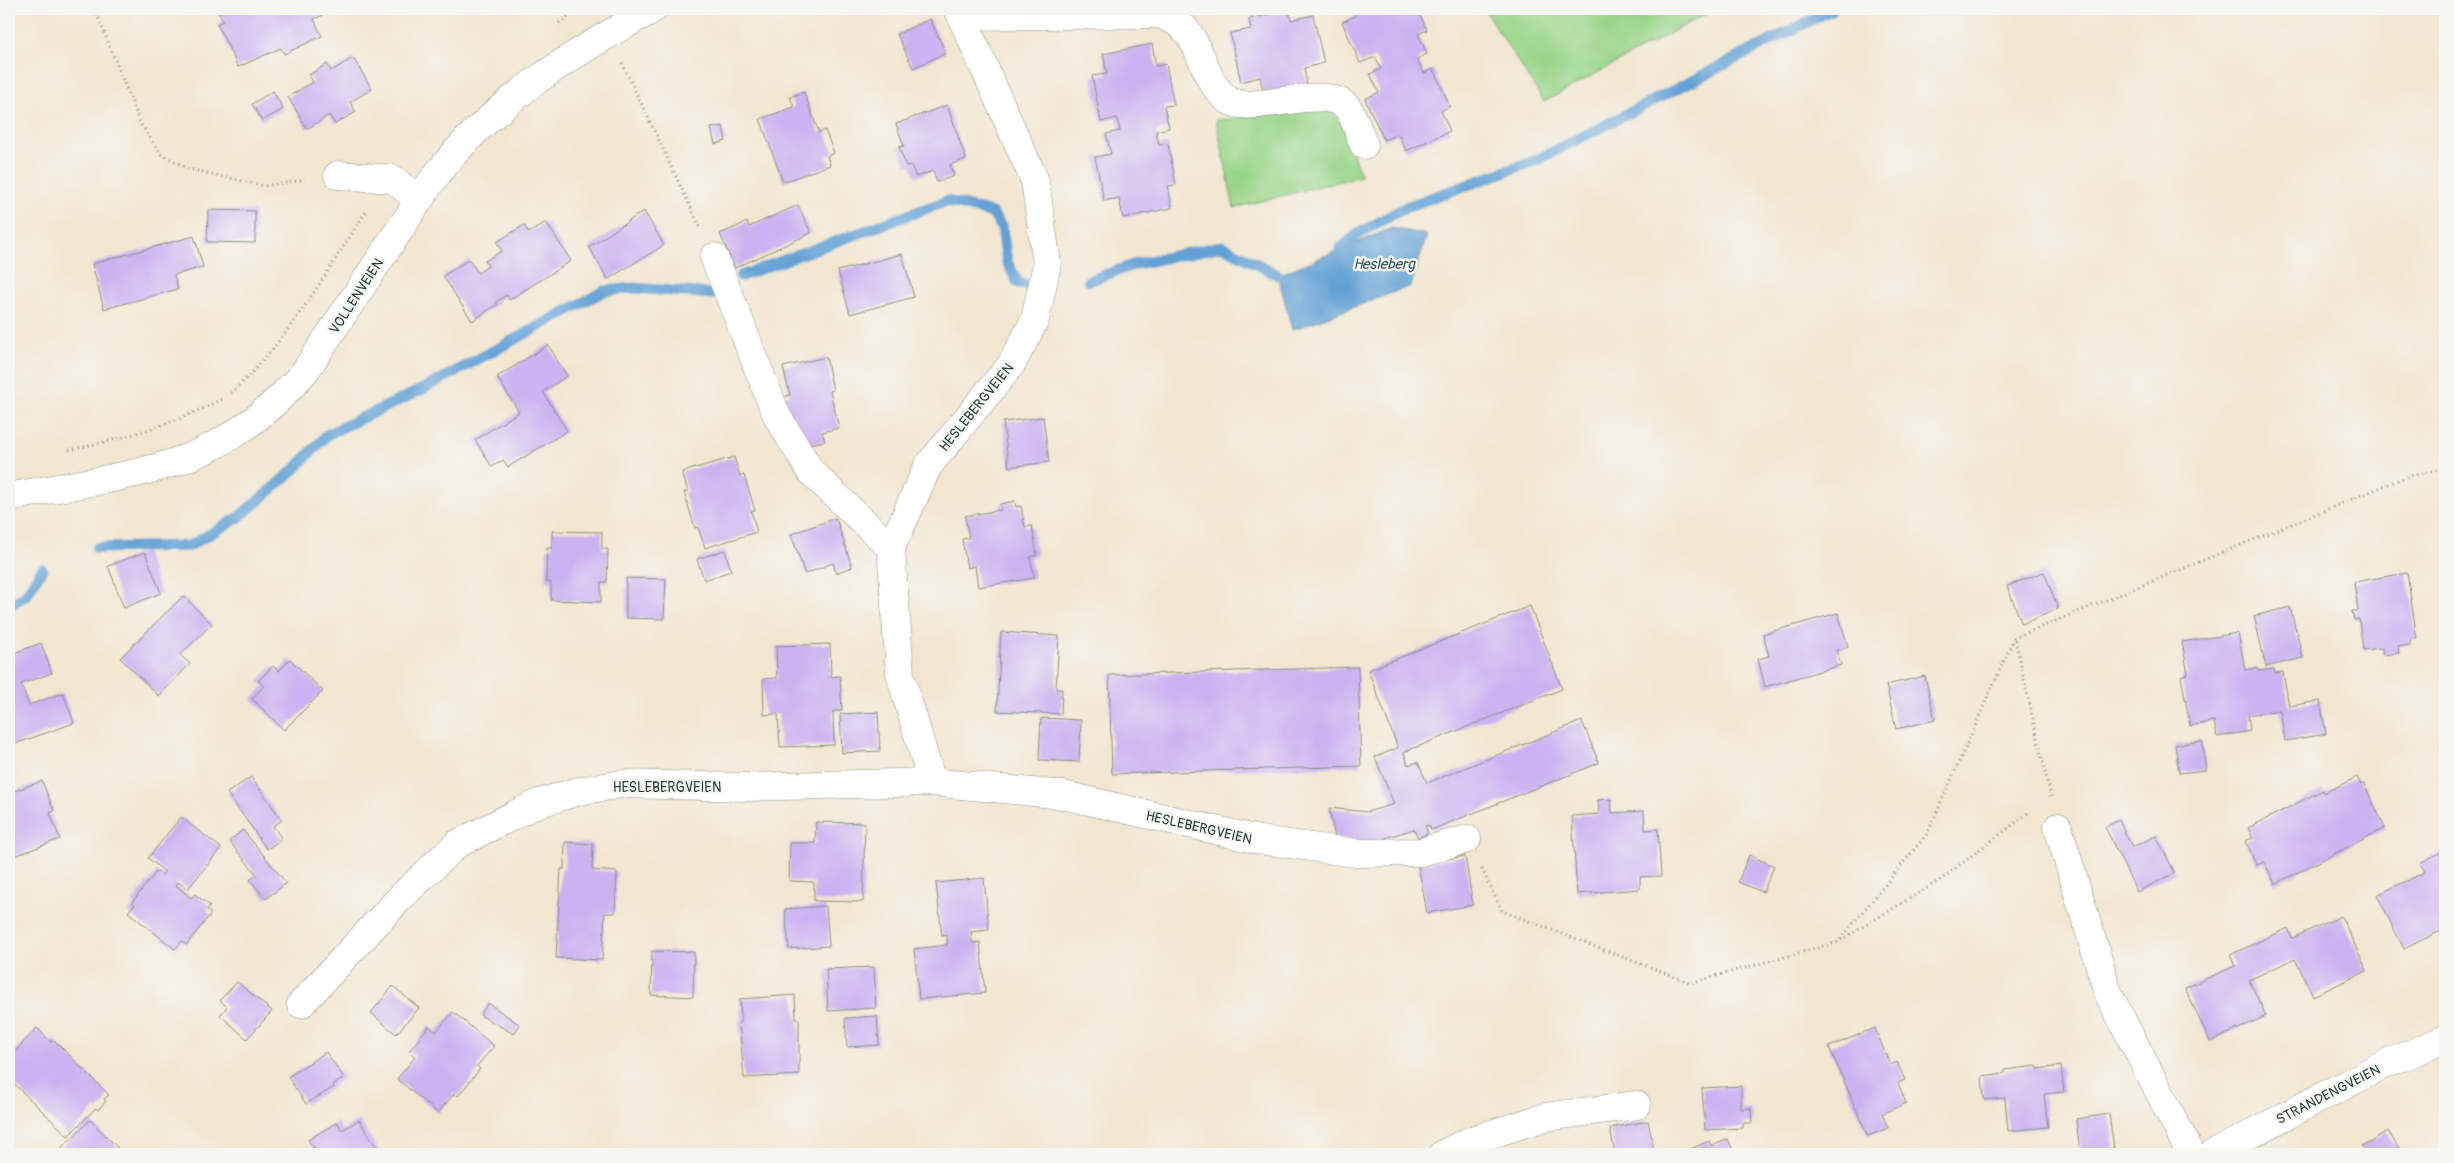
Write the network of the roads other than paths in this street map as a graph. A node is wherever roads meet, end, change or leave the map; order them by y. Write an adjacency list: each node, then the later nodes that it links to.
1 (653, 9): 5 (street, VOLLENVEIEN)
2 (959, 12): 3 (street); 8 (street, HESLEBERGVEIEN)
3 (1364, 145)
4 (338, 175): 5 (street)
5 (420, 200): 7 (street, VOLLENVEIEN)
6 (714, 257): 8 (street)
7 (9, 497)
8 (891, 548): 9 (street, HESLEBERGVEIEN)
9 (932, 782): 11 (street, HESLEBERGVEIEN); 12 (street, HESLEBERGVEIEN)
10 (2058, 826): 16 (street)
11 (1467, 839)
12 (302, 1004)
13 (2445, 1039): 17 (street, STRANDENGVEIEN)
14 (1637, 1105): 15 (street)
15 (1443, 1154)
16 (2191, 1154)
17 (2214, 1154)

